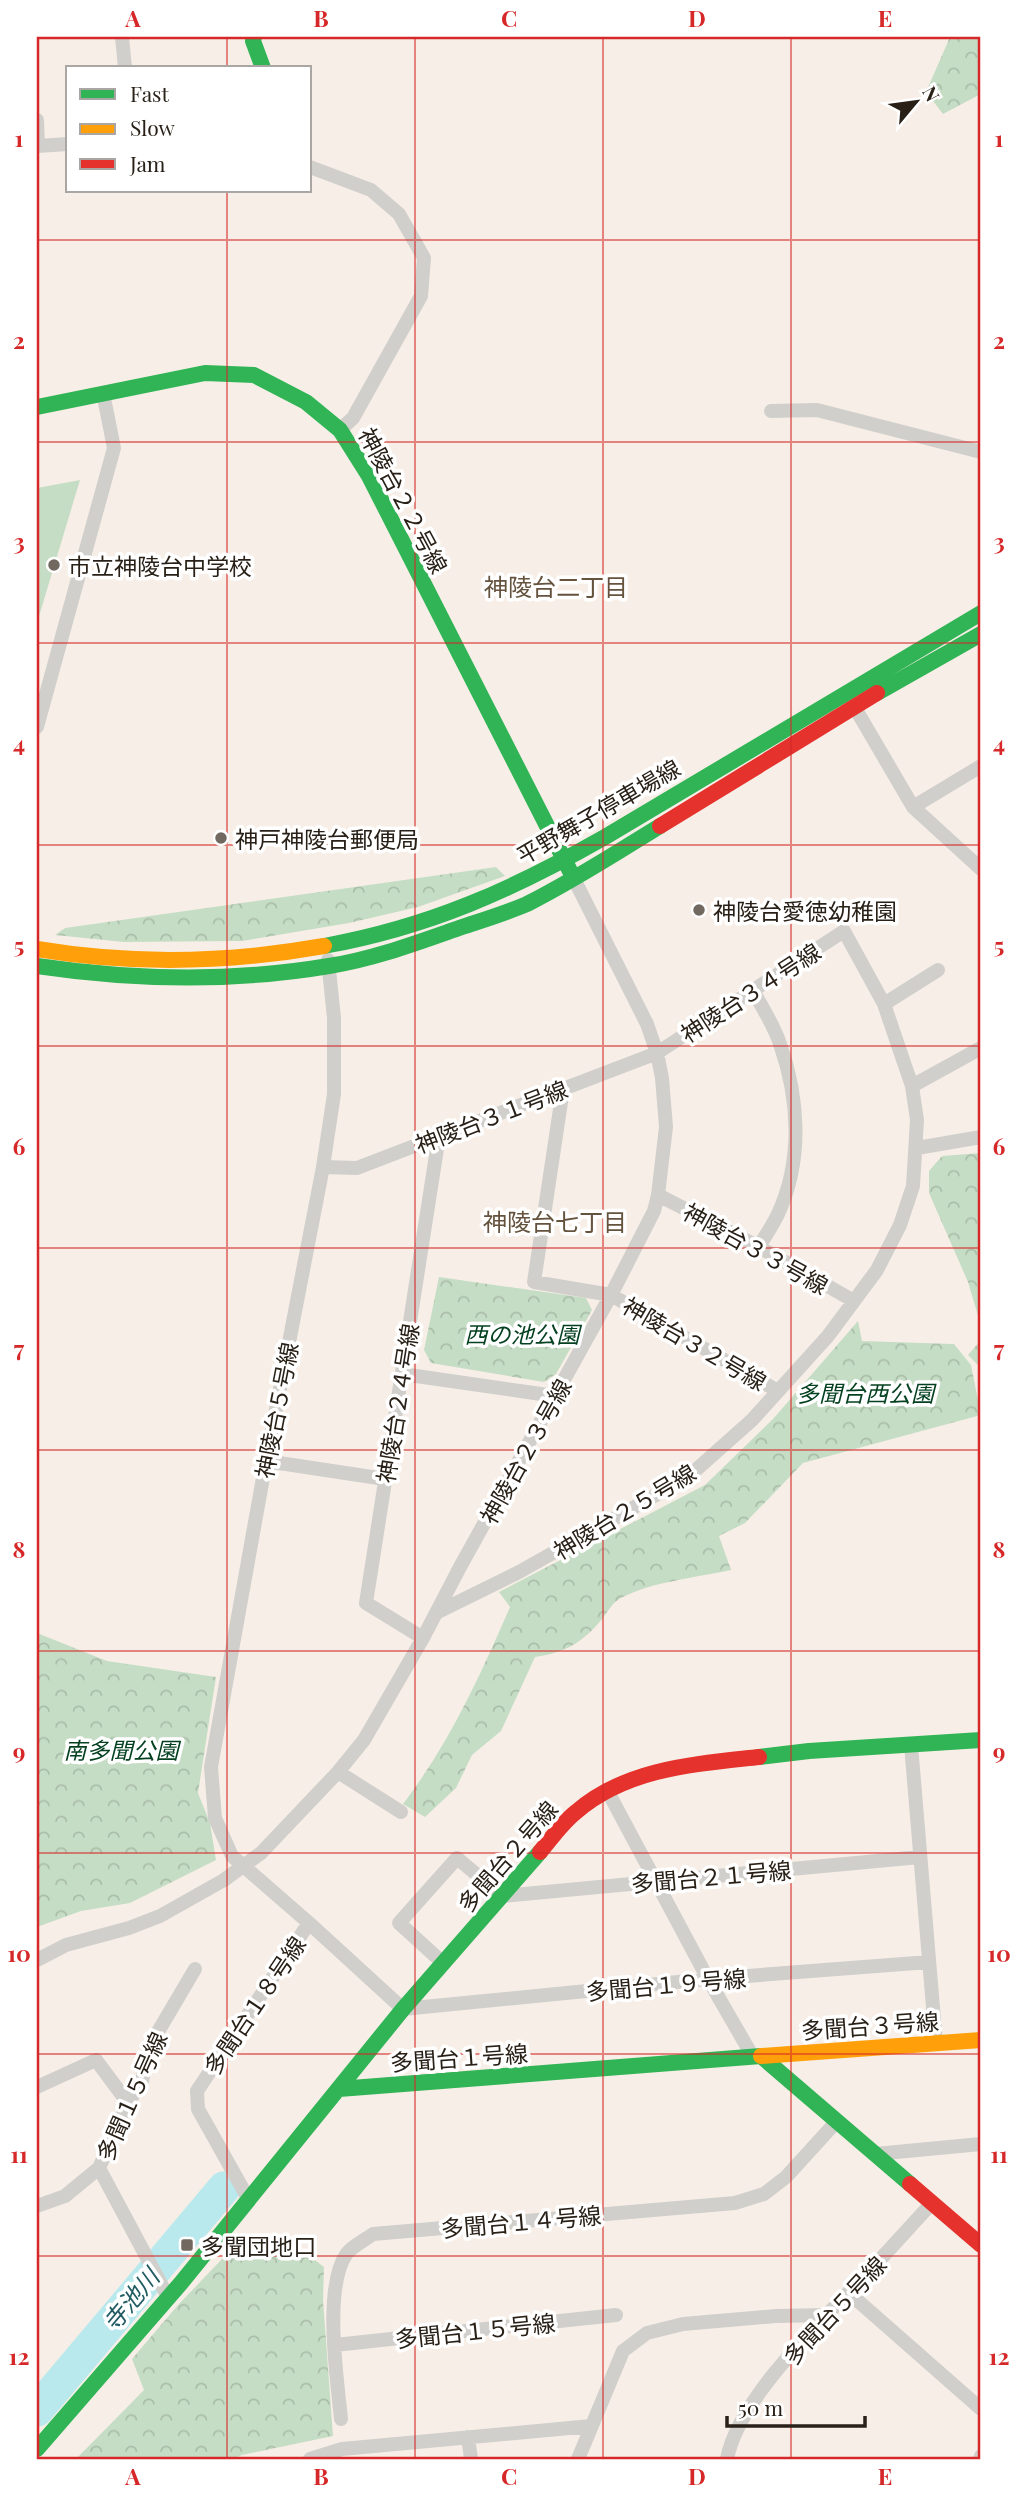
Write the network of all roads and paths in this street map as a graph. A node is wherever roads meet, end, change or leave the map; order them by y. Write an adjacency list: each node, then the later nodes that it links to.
1 (122, 37): 3 (street)
2 (254, 37): 4 (street)
3 (125, 66)
4 (262, 66)
5 (37, 120): 7 (street)
6 (66, 144): 7 (street)
7 (38, 146)
8 (312, 168): 12 (street)
9 (103, 393): 10 (street, 神陵台２２号線); 12 (street, 神陵台２２号線); 18 (street)
10 (37, 407)
11 (771, 411): 13 (street)
12 (340, 430): 21 (street, 神陵台２２号線)
13 (981, 452)
14 (981, 613): 16 (street, 平野舞子停車場線)
15 (981, 634): 17 (street, 平野舞子停車場線)
16 (845, 692): 17 (street); 21 (street, 平野舞子停車場線)
17 (855, 706): 20 (street); 23 (street, 平野舞子停車場線)
18 (37, 727)
19 (981, 766): 20 (street)
20 (913, 807): 22 (street)
21 (564, 861): 23 (street, 神陵台２２号線); 25 (street, 平野舞子停車場線)
22 (981, 869)
23 (574, 879): 28 (street, 平野舞子停車場線); 33 (street, 神陵台２３号線)
24 (844, 931): 30 (street, 神陵台３４号線); 31 (street, 神陵台２５号線)
25 (323, 946): 26 (street, 平野舞子停車場線); 28 (street, 神陵台５号線)
26 (37, 949)
27 (37, 966): 28 (street, 平野舞子停車場線)
28 (330, 966): 39 (street, 神陵台５号線)
29 (938, 970): 31 (street)
30 (753, 990): 33 (street, 神陵台３４号線); 41 (street)
31 (884, 1004): 34 (street, 神陵台２５号線)
32 (981, 1048): 34 (street)
33 (657, 1053): 35 (street, 神陵台３１号線); 40 (street, 神陵台２３号線)
34 (912, 1086): 38 (street, 神陵台２５号線)
35 (563, 1089): 36 (street, 神陵台３１号線); 42 (street)
36 (439, 1136): 39 (street, 神陵台３１号線); 44 (street, 神陵台２４号線)
37 (981, 1137): 38 (street)
38 (916, 1148): 43 (street, 神陵台２５号線)
39 (323, 1167): 47 (street, 神陵台５号線)
40 (658, 1195): 41 (street, 神陵台３３号線); 42 (street, 神陵台２３号線)
41 (759, 1247): 43 (street, 神陵台３３号線)
42 (611, 1295): 45 (street, 神陵台３２号線); 46 (street, 神陵台２３号線)
43 (854, 1301): 45 (street, 神陵台２５号線)
44 (402, 1374): 46 (street); 48 (street, 神陵台２４号線)
45 (778, 1391): 49 (street, 神陵台２５号線)
46 (555, 1396): 49 (street, 神陵台２３号線)
47 (266, 1461): 48 (street); 57 (street, 神陵台５号線)
48 (385, 1479): 50 (street, 神陵台２４号線)
49 (438, 1612): 50 (street, 神陵台２３号線)
50 (423, 1639): 53 (street, 神陵台２３号線)
51 (981, 1741): 52 (street, 多聞台２号線)
52 (911, 1745): 54 (street, 多聞台２号線); 56 (street)
53 (338, 1772): 55 (street); 57 (street, 神陵台２３号線)
54 (607, 1790): 58 (street); 59 (street, 多聞台２号線)
55 (401, 1812)
56 (920, 1857): 58 (street, 多聞台２１号線); 62 (street)
57 (242, 1867): 60 (street, 神陵台５号線); 61 (street, 神陵台２３号線)
58 (655, 1880): 59 (street, 多聞台２１号線); 65 (street)
59 (502, 1896): 63 (street, 多聞台２号線); 63 (street)
60 (309, 1923): 66 (street, 多聞台１８号線); 77 (street, 多聞台１８号線)
61 (37, 1960)
62 (929, 1962): 65 (street, 多聞台１９号線); 68 (street)
63 (443, 1963): 66 (street, 多聞台２号線)
64 (195, 1969): 72 (street, 多聞１５号線)
65 (708, 1979): 66 (street, 多聞台１９号線); 69 (street)
66 (403, 2009): 71 (street, 多聞台２号線)
67 (981, 2040): 68 (street, 多聞台３号線)
68 (936, 2043): 69 (street, 多聞台３号線)
69 (757, 2056): 71 (street, 多聞台１号線); 73 (street)
70 (37, 2087): 72 (street)
71 (340, 2090): 77 (street)
72 (128, 2103): 76 (street, 多聞１５号線)
73 (837, 2121): 75 (street); 85 (street, 多聞台１４号線)
74 (981, 2144): 75 (street)
75 (875, 2154): 78 (street)
76 (99, 2168): 79 (street); 82 (street, 多聞１５号線)
77 (249, 2200): 82 (street)
78 (932, 2203): 80 (street); 81 (street, 多聞台５号線)
79 (37, 2206)
80 (980, 2243)
81 (849, 2293): 84 (street, 多聞台５号線); 86 (street)
82 (168, 2297): 90 (street)
83 (616, 2315): 85 (street, 多聞台１５号線)
84 (826, 2315): 88 (street); 95 (street, 多聞台５号線)
85 (335, 2345): 87 (street, 多聞台１４号線)
86 (981, 2409)
87 (341, 2419)
88 (591, 2426): 89 (street); 94 (street)
89 (468, 2437): 91 (street); 93 (street)
90 (37, 2449)
91 (343, 2454): 92 (street)
92 (310, 2459)
93 (471, 2459)
94 (578, 2459)
95 (727, 2459)

